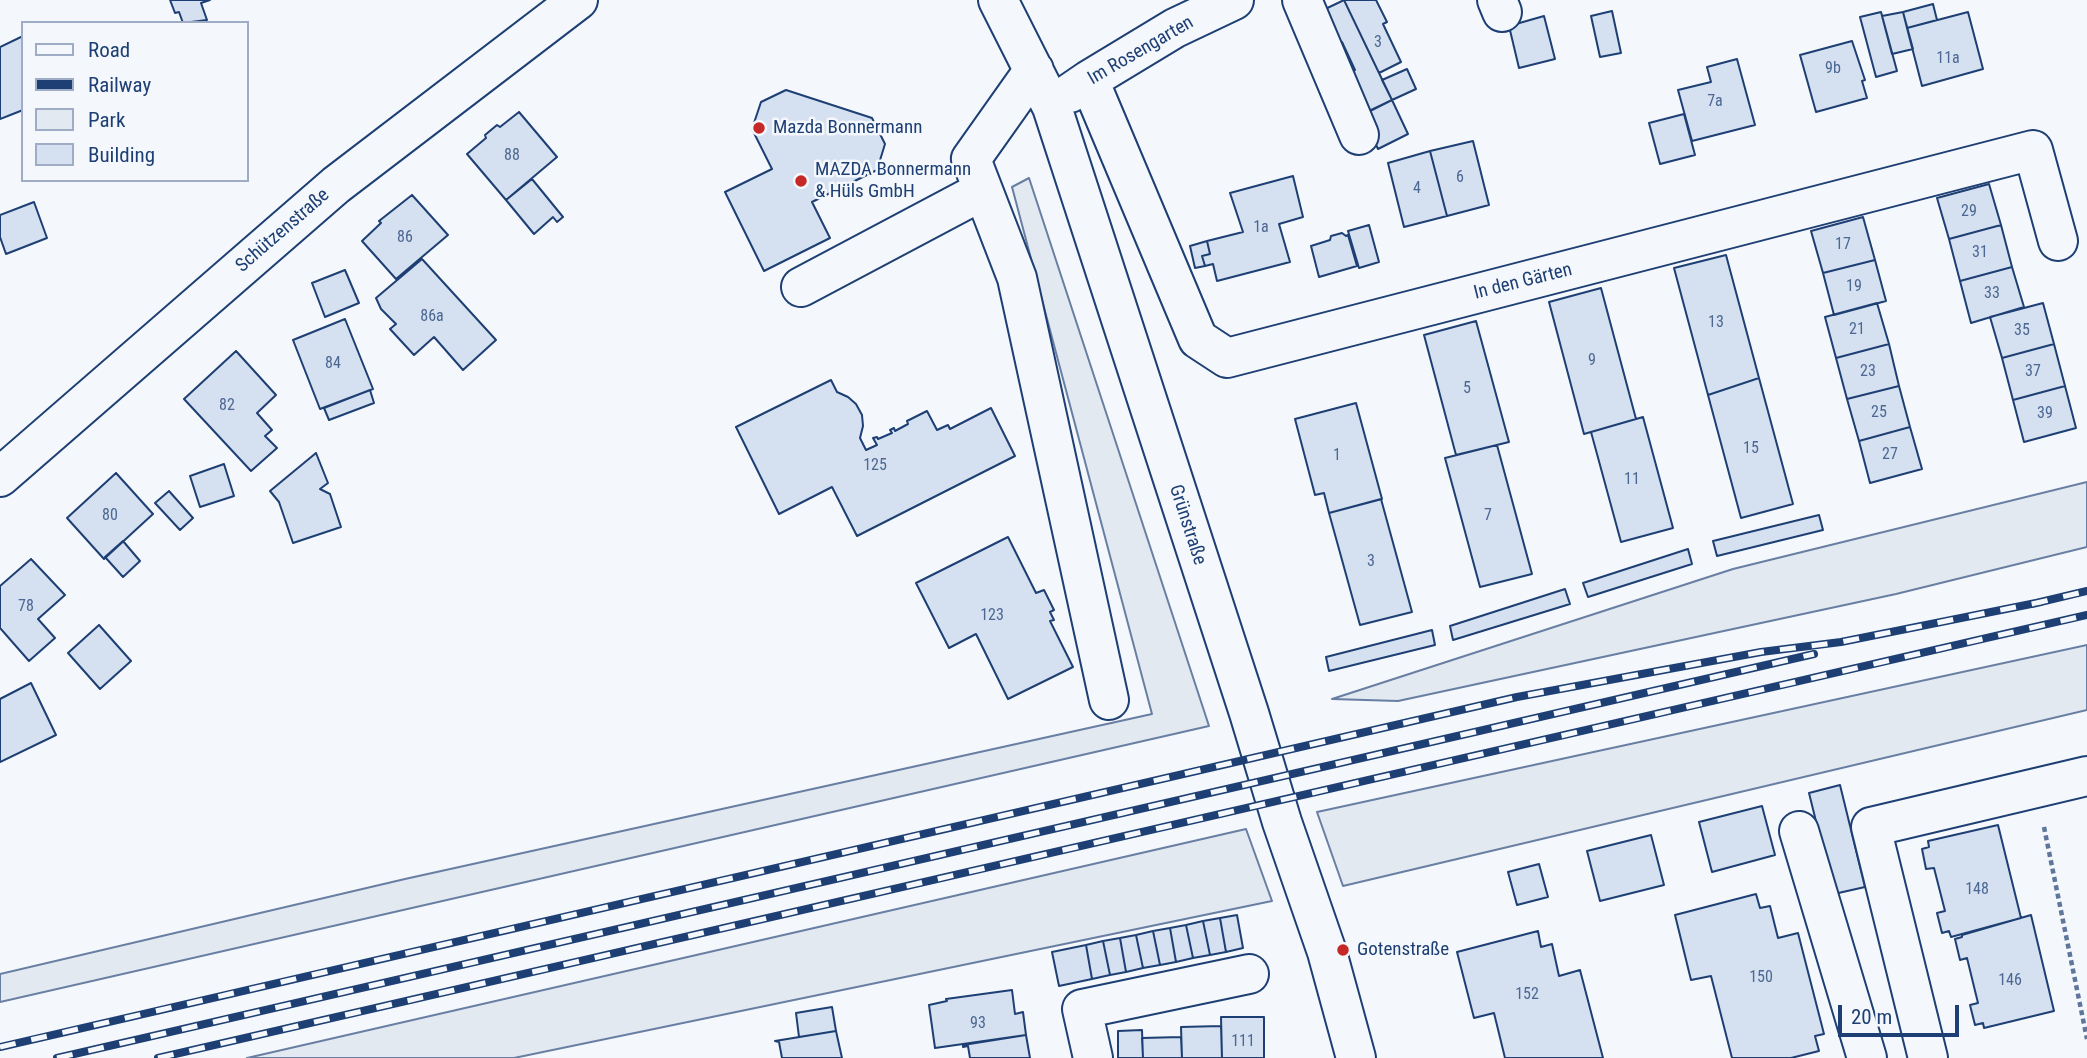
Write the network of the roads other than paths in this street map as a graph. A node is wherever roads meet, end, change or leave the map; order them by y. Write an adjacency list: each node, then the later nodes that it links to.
1 (578, 0): 12 (street, Schützenstraße)
2 (998, 0): 5 (street, Grünstraße)
3 (1234, 0): 6 (street, Im Rosengarten)
4 (1302, 0): 8 (street)
5 (1034, 70): 7 (street, Grünstraße); 9 (street)
6 (1089, 79): 7 (street, Im Rosengarten); 10 (street, In den Gärten)
7 (1052, 107): 18 (street, Grünstraße)
8 (1359, 135)
9 (982, 191): 11 (street); 13 (street)
10 (2058, 242)
11 (801, 287)
12 (0, 477)
13 (1109, 700)
14 (2087, 776): 20 (street)
15 (1799, 831): 19 (street)
16 (1249, 974): 17 (street)
17 (1093, 1058)
18 (1356, 1058)
19 (1867, 1058)
20 (1928, 1058)

